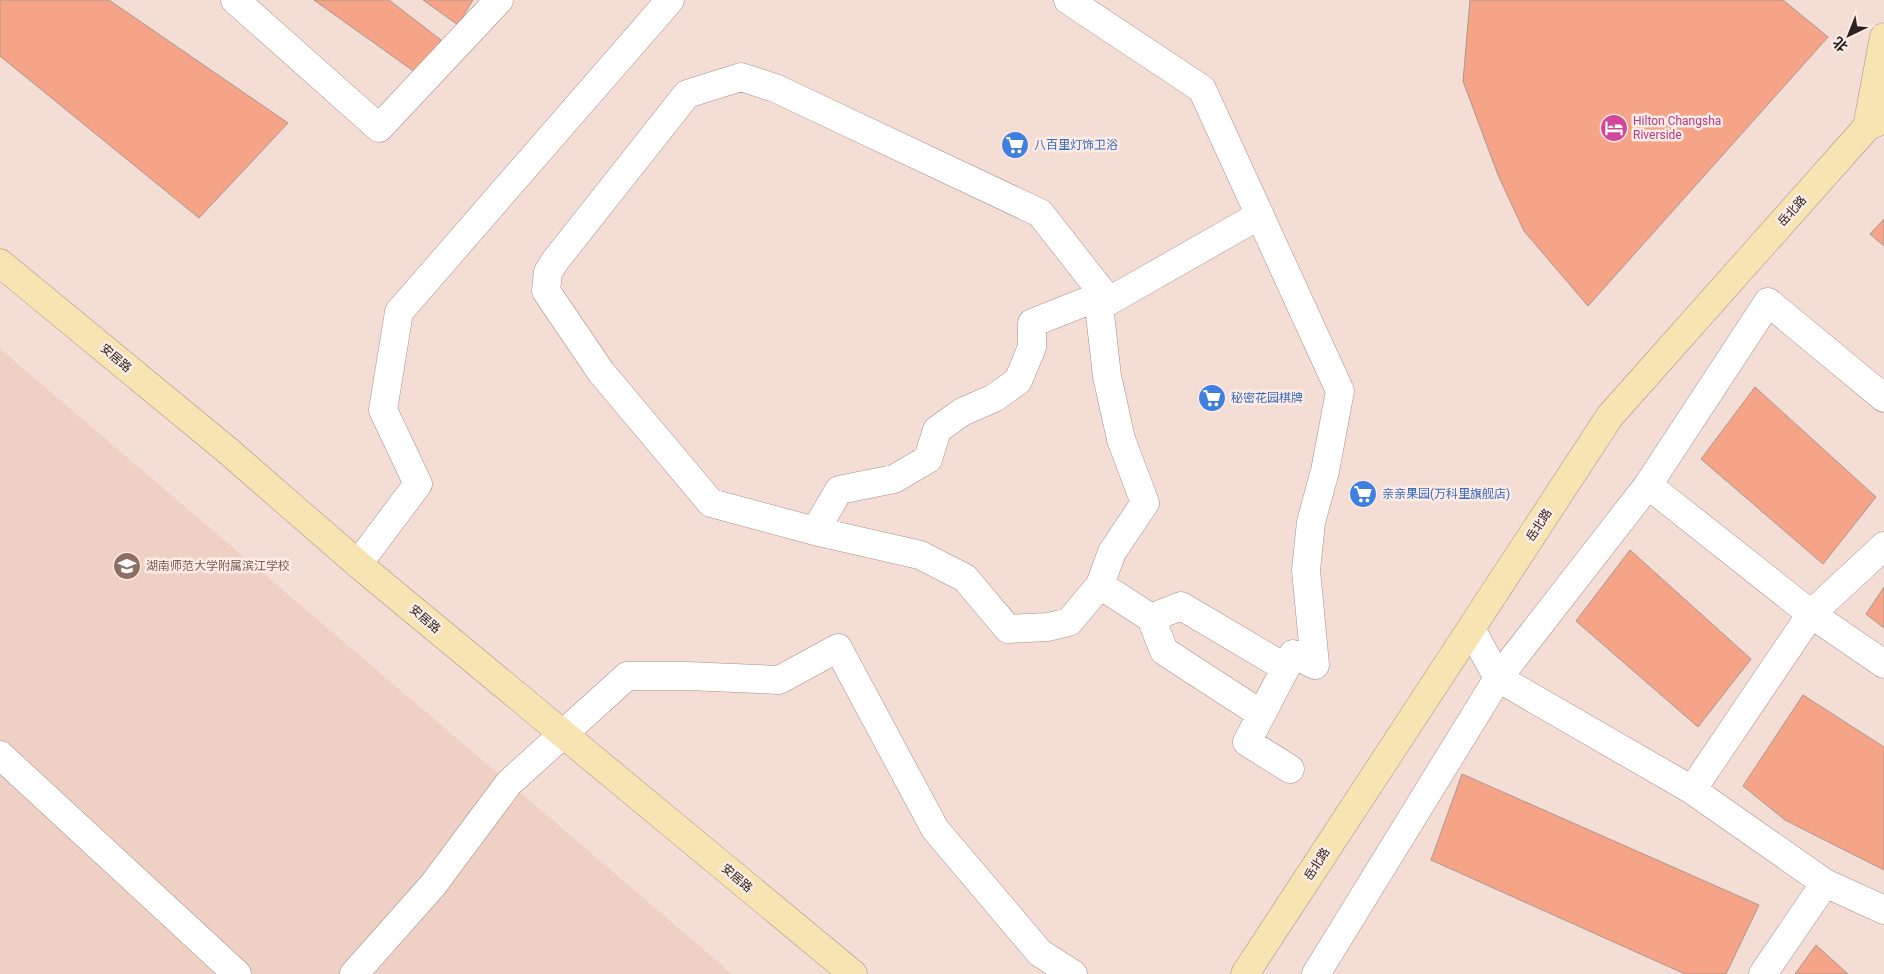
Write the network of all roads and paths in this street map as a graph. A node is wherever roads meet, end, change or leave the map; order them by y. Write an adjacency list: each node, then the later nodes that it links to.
1 (235, 0): 2 (street)
2 (498, 0)
3 (670, 0): 14 (street)
4 (1068, 0): 7 (street)
5 (1884, 37): 6 (street)
6 (1876, 123): 18 (street, 岳北路)
7 (1260, 215): 9 (street); 20 (street)
8 (0, 262): 14 (street, 安居路)
9 (1109, 301): 12 (street); 12 (street); 15 (street)
10 (1884, 398): 11 (street)
11 (1648, 485): 16 (street); 21 (street)
12 (815, 531): 15 (street)
13 (1884, 546): 16 (street)
14 (358, 564): 23 (street, 安居路)
15 (1100, 585): 17 (street)
16 (1811, 614): 19 (street); 26 (street)
17 (1151, 618): 20 (street); 22 (street)
18 (1471, 629): 21 (street); 33 (street, 岳北路)
19 (1884, 664)
20 (1286, 668): 22 (street)
21 (1498, 678): 26 (street); 34 (street)
22 (1261, 714): 25 (street)
23 (563, 734): 30 (street); 31 (street, 安居路); 32 (street)
24 (0, 756): 29 (street)
25 (1290, 769)
26 (1692, 790): 27 (street)
27 (1825, 883): 28 (street); 35 (street)
28 (1884, 910)
29 (237, 974)
30 (354, 974)
31 (853, 974)
32 (1074, 974)
33 (1245, 974)
34 (1316, 974)
35 (1762, 974)

